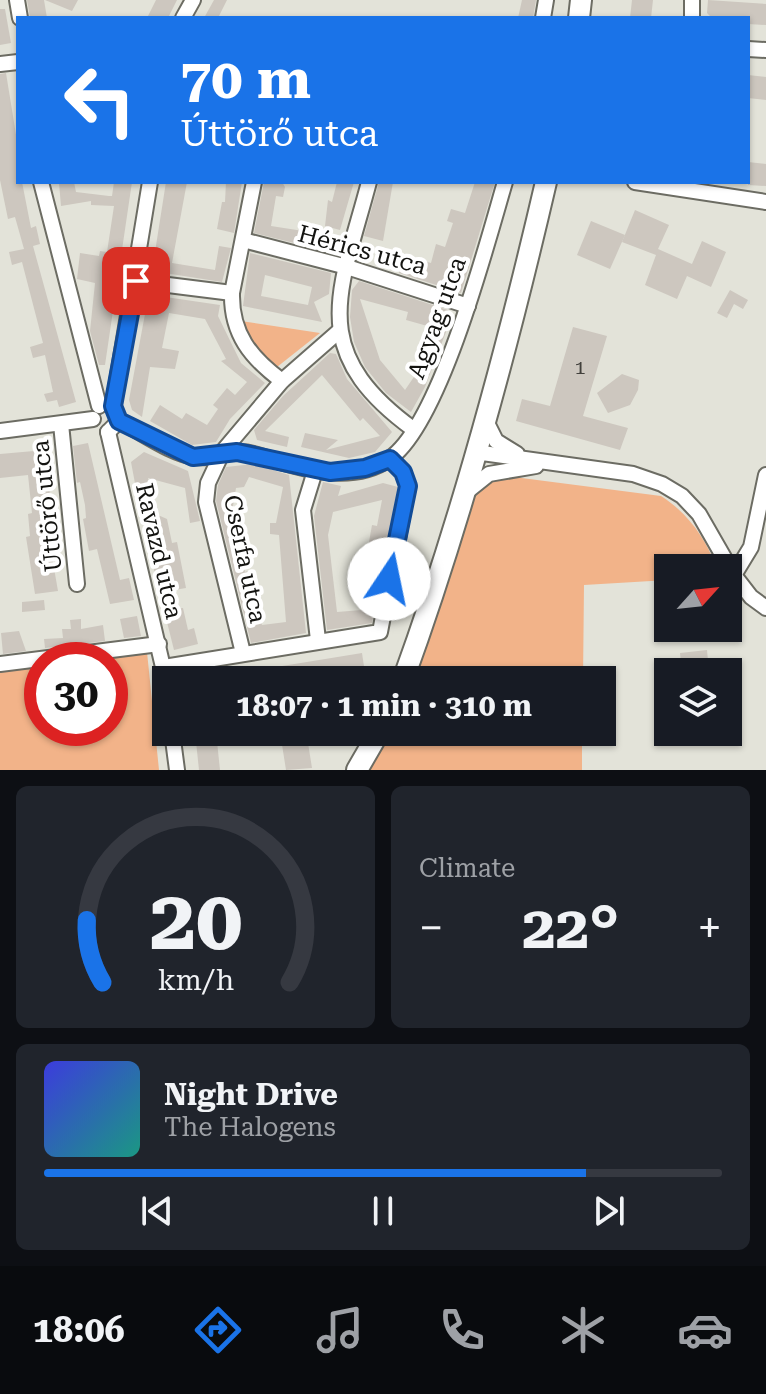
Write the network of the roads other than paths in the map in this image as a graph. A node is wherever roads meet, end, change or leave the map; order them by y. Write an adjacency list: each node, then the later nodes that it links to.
1 (42, 184): 17 (street, Ravazd utca)
2 (150, 184): 12 (street)
3 (254, 184): 10 (street)
4 (368, 184): 11 (street)
5 (504, 184): 14 (street, Agyag utca)
6 (545, 184): 18 (main road)
7 (658, 184): 8 (street)
8 (681, 186): 9 (street)
9 (766, 202)
10 (243, 240): 11 (street, Hérics utca); 13 (street)
11 (347, 267): 14 (street, Hérics utca); 15 (street)
12 (136, 281): 13 (street); 17 (street)
13 (232, 293): 16 (street)
14 (468, 306): 21 (street, Agyag utca)
15 (338, 332): 16 (street, Cserfa utca); 21 (street)
16 (282, 381): 23 (street, Cserfa utca)
17 (102, 411): 19 (street, Úttörő utca); 20 (street, Ravazd utca); 20 (street)
18 (485, 419): 24 (main road); 26 (street)
19 (61, 424): 22 (street, Úttörő utca); 33 (street, Úttörő utca)
20 (114, 426): 23 (street); 37 (street, Ravazd utca)
21 (413, 429): 25 (street, Agyag utca)
22 (0, 431)
23 (223, 451): 28 (street); 38 (street, Cserfa utca)
24 (475, 452): 26 (street); 27 (street); 30 (main road)
25 (390, 459): 28 (street); 36 (street)
26 (552, 464): 27 (street); 31 (street)
27 (504, 470): 30 (street)
28 (315, 471): 36 (street)
29 (766, 475): 32 (street)
30 (464, 494): 42 (main road)
31 (722, 554)
32 (742, 562)
33 (77, 584)
34 (742, 585): 35 (street)
35 (766, 608)
36 (318, 640): 38 (street)
37 (159, 644): 39 (street); 40 (street, Ravazd utca)
38 (243, 653): 41 (street)
39 (0, 664)
40 (163, 666)
41 (195, 666)
42 (408, 666)
43 (174, 746): 45 (street)
44 (371, 746): 46 (main road)
45 (177, 770)
46 (357, 770)

